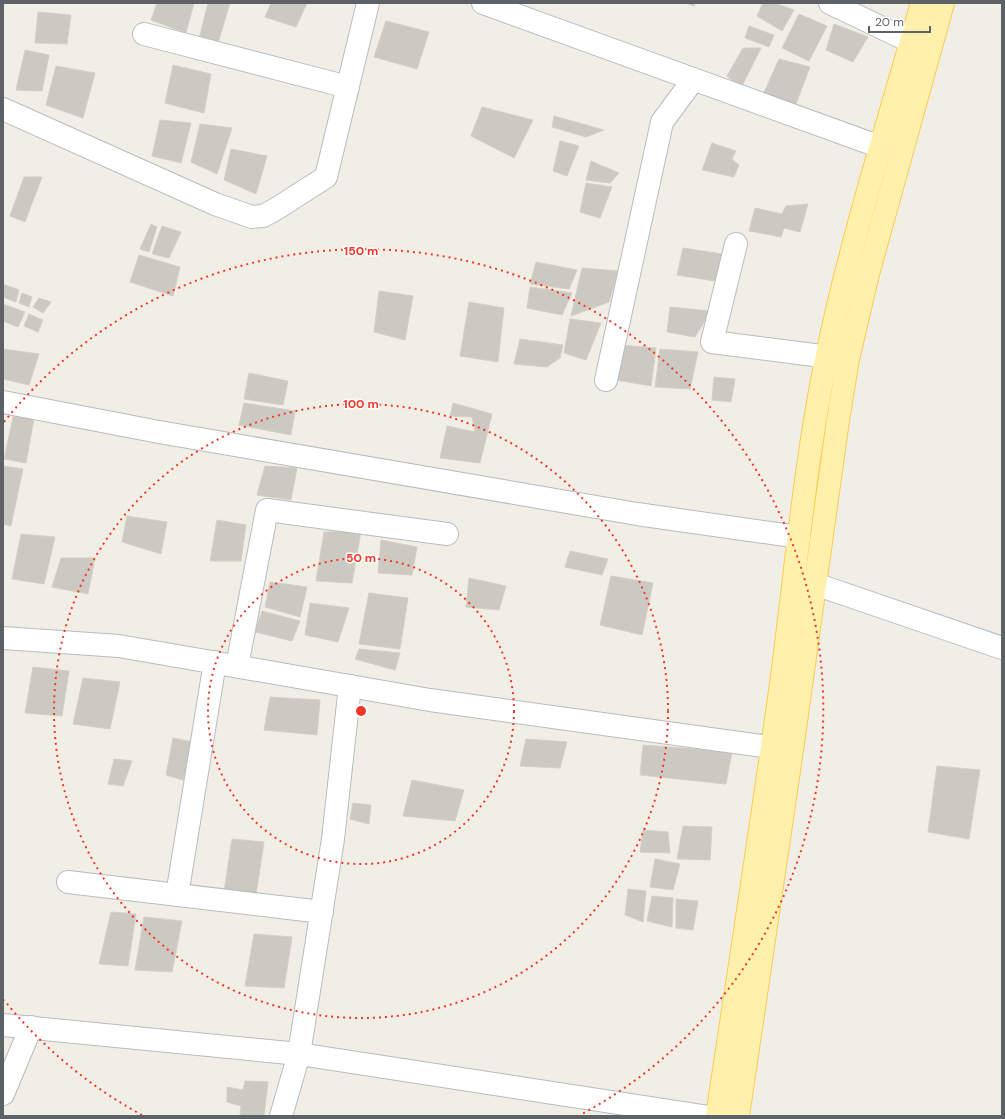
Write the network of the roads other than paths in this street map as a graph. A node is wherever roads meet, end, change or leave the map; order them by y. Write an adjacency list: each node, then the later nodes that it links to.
1 (368, 3): 9 (street)
2 (483, 3): 8 (street)
3 (830, 3): 7 (street)
4 (922, 3): 7 (main road)
5 (943, 3): 7 (main road)
6 (144, 34): 9 (street)
7 (920, 47): 11 (main road); 12 (main road)
8 (694, 80): 11 (street); 16 (street)
9 (348, 88): 10 (street)
10 (3, 109)
11 (880, 147): 12 (street); 14 (main road)
12 (900, 154): 15 (main road)
13 (736, 244): 14 (street)
14 (827, 357): 15 (street); 19 (main road)
15 (848, 359): 20 (main road)
16 (606, 380)
17 (3, 402): 19 (street)
18 (447, 534): 24 (street)
19 (799, 537): 20 (main road)
20 (805, 582): 22 (street); 26 (main road)
21 (3, 638): 23 (street)
22 (1002, 648)
23 (215, 662): 24 (street); 28 (street)
24 (237, 666): 25 (street)
25 (350, 686): 26 (street); 29 (street)
26 (782, 749): 36 (main road); 37 (main road)
27 (68, 882): 28 (street)
28 (177, 895): 29 (street)
29 (322, 912): 32 (street)
30 (3, 1025): 31 (street)
31 (31, 1028): 32 (street); 33 (street)
32 (300, 1054): 34 (street); 35 (street)
33 (3, 1094)
34 (281, 1116)
35 (703, 1116)
36 (717, 1116)
37 (738, 1116)

